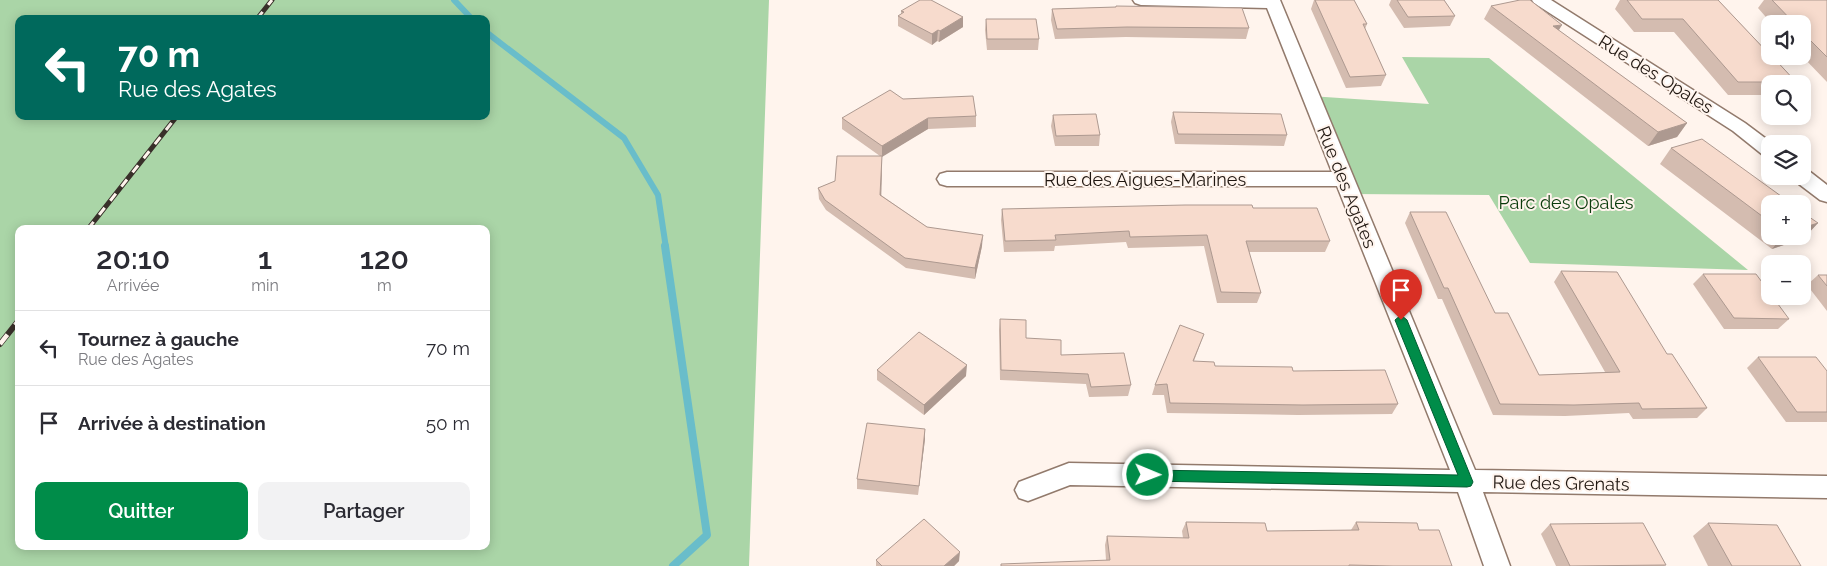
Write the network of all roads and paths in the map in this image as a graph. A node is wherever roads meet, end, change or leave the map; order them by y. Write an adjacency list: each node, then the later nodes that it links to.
1 (1141, 0): 3 (street)
2 (1540, 0): 4 (street, Rue des Opales)
3 (1272, 2): 6 (street, Rue des Agates)
4 (1761, 144)
5 (947, 179): 6 (street, Rue des Aigues-Marines)
6 (1344, 179): 9 (street, Rue des Agates)
7 (1811, 183): 8 (street)
8 (1827, 195)
9 (1467, 482): 10 (street, Rue des Grenats); 11 (street, Rue des Grenats); 12 (street, Rue des Agates)
10 (1827, 487)
11 (1028, 490)
12 (1497, 566)

